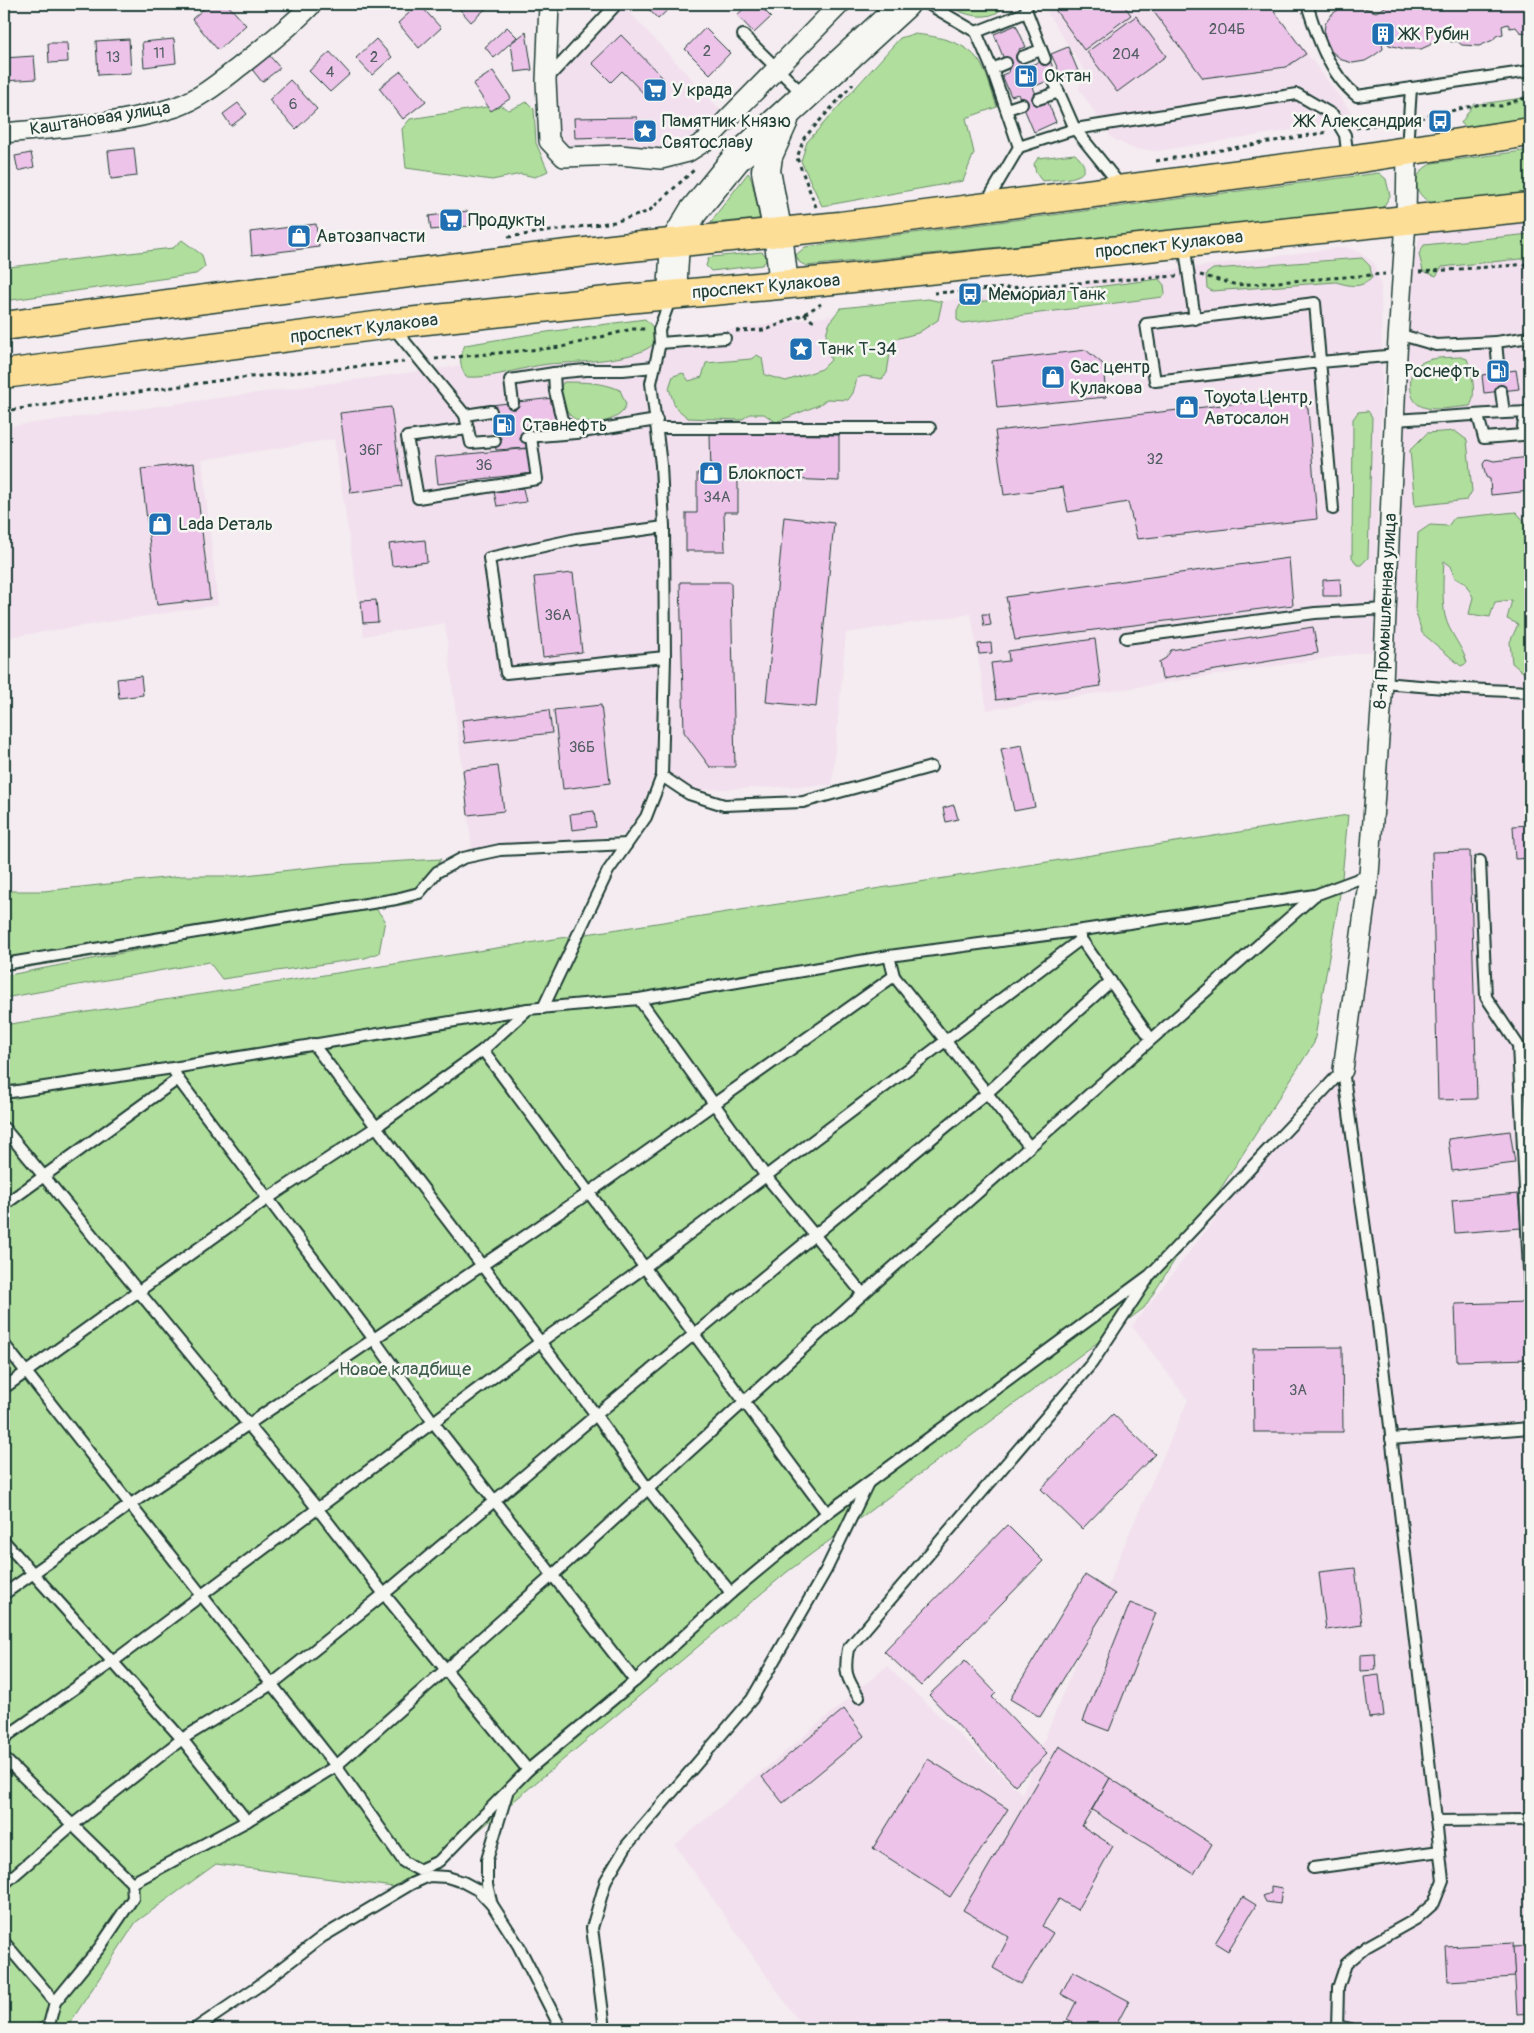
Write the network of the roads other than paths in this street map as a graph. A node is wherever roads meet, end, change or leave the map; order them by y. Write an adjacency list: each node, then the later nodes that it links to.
1 (312, 4): 26 (street, Каштановая улица)
2 (549, 4): 17 (street)
3 (840, 4): 13 (street)
4 (928, 4): 9 (lane)
5 (1307, 4): 18 (lane)
6 (614, 6): 17 (lane)
7 (894, 7): 21 (main road)
8 (1026, 8): 9 (lane); 11 (lane)
9 (976, 32): 14 (lane)
10 (743, 35): 13 (lane)
11 (1022, 57)
12 (1006, 64): 14 (lane)
13 (778, 68): 17 (street); 21 (lane)
14 (992, 69): 23 (lane)
15 (1530, 71): 18 (lane)
16 (1054, 79): 19 (lane)
17 (546, 81)
18 (1411, 88): 28 (lane)
19 (1059, 92): 20 (lane); 24 (lane)
20 (1038, 99)
21 (796, 103): 33 (main road); 35 (main road)
22 (1022, 104): 23 (lane)
23 (1007, 109): 27 (lane)
24 (1075, 129): 27 (lane); 29 (lane); 30 (lane)
25 (1530, 132): 28 (main road)
26 (4, 133)
27 (1020, 148): 31 (lane)
28 (1407, 151): 29 (main road); 34 (street, 8-я Промышленная улица)
29 (1348, 160): 30 (main road)
30 (1124, 189): 31 (main road)
31 (984, 207): 35 (main road)
32 (1530, 207): 34 (main road, проспект Кулакова)
33 (693, 212): 36 (main road); 38 (main road)
34 (1406, 221): 37 (main road, проспект Кулакова); 44 (street, 8-я Промышленная улица)
35 (778, 234): 36 (main road); 39 (main road)
36 (674, 242): 38 (main road); 40 (main road)
37 (1184, 243): 39 (main road, проспект Кулакова); 41 (lane)
38 (637, 246): 43 (main road)
39 (784, 284): 40 (main road, проспект Кулакова)
40 (672, 294): 42 (main road, проспект Кулакова); 48 (lane)
41 (1195, 319): 50 (lane); 50 (lane)
42 (390, 324): 54 (main road, проспект Кулакова); 60 (lane)
43 (4, 326)
44 (1398, 334): 47 (lane); 49 (street, 8-я Промышленная улица)
45 (1530, 337): 47 (lane)
46 (725, 338): 48 (lane)
47 (1496, 342): 53 (lane)
48 (660, 343): 51 (lane)
49 (1397, 355): 50 (lane); 62 (street, 8-я Промышленная улица)
50 (1320, 362): 68 (lane)
51 (654, 367): 52 (lane); 63 (lane)
52 (554, 373): 56 (lane); 66 (lane)
53 (1499, 373)
54 (4, 374)
55 (1501, 391): 59 (lane)
56 (513, 402)
57 (491, 411): 60 (lane)
58 (1528, 412): 59 (lane); 61 (lane)
59 (1504, 413): 61 (lane)
60 (465, 415): 65 (lane)
61 (1478, 416): 62 (lane)
62 (1394, 420): 70 (street, 8-я Промышленная улица)
63 (657, 424): 64 (lane); 66 (lane); 69 (lane)
64 (930, 428)
65 (468, 429): 66 (lane); 67 (lane)
66 (576, 433)
67 (495, 440)
68 (1333, 508)
69 (664, 526): 72 (lane); 72 (lane)
70 (1386, 609): 71 (lane); 73 (street, 8-я Промышленная улица)
71 (1126, 638)
72 (665, 656): 76 (lane)
73 (1382, 683): 74 (lane); 79 (street, 8-я Промышленная улица)
74 (1530, 692)
75 (931, 767): 76 (lane)
76 (662, 776): 77 (lane)
77 (627, 844): 83 (lane); 87 (lane)
78 (1480, 861): 112 (lane)
79 (1369, 875): 80 (lane); 94 (street, 8-я Промышленная улица)
80 (1315, 895): 81 (lane); 89 (lane)
81 (1078, 935): 82 (lane); 85 (lane); 90 (lane)
82 (889, 956): 84 (lane); 86 (lane)
83 (4, 964)
84 (894, 976): 90 (lane); 98 (lane)
85 (1111, 981): 89 (lane); 97 (lane)
86 (639, 999): 87 (lane); 98 (lane)
87 (543, 1008): 88 (lane)
88 (528, 1009): 91 (lane); 92 (lane)
89 (1151, 1039): 101 (lane)
90 (946, 1042): 97 (lane); 102 (lane)
91 (313, 1044): 93 (lane); 100 (lane)
92 (484, 1050): 100 (lane); 104 (lane)
93 (173, 1068): 95 (lane); 96 (lane)
94 (1343, 1070): 110 (lane); 125 (lane)
95 (178, 1079): 103 (lane); 105 (lane)
96 (4, 1093)
97 (987, 1093): 101 (lane); 107 (lane)
98 (714, 1102): 102 (lane); 104 (lane)
99 (4, 1128): 103 (lane)
100 (376, 1128): 105 (lane); 108 (lane)
101 (1029, 1146): 113 (lane)
102 (766, 1175): 107 (lane); 109 (lane)
103 (45, 1176): 106 (lane); 111 (lane)
104 (590, 1192): 108 (lane); 109 (lane)
105 (267, 1200): 111 (lane); 115 (lane)
106 (4, 1205)
107 (814, 1236): 113 (lane); 114 (lane)
108 (481, 1265): 115 (lane); 116 (lane)
109 (645, 1268): 114 (lane); 116 (lane)
110 (1150, 1274): 126 (lane); 143 (lane)
111 (139, 1291): 118 (lane); 123 (lane)
112 (1530, 1292)
113 (863, 1294): 120 (lane)
114 (695, 1334): 120 (lane); 121 (lane)
115 (373, 1338): 122 (lane); 123 (lane)
116 (539, 1343): 121 (lane); 122 (lane)
117 (4, 1344): 118 (lane)
118 (26, 1372): 119 (lane); 129 (lane)
119 (4, 1388)
120 (744, 1402): 127 (lane); 131 (lane)
121 (596, 1416): 127 (lane); 128 (lane)
122 (433, 1422): 128 (lane); 130 (lane)
123 (249, 1425): 129 (lane); 130 (lane)
124 (1530, 1428): 125 (lane)
125 (1391, 1439): 152 (lane)
126 (868, 1482): 131 (lane); 167 (lane)
127 (648, 1489): 134 (lane); 135 (lane)
128 (494, 1500): 134 (lane); 137 (lane)
129 (131, 1504): 133 (lane); 138 (lane)
130 (317, 1508): 137 (lane); 138 (lane)
131 (827, 1513): 135 (lane)
132 (4, 1541): 133 (lane)
133 (33, 1574): 136 (lane); 139 (lane)
134 (554, 1574): 140 (lane); 141 (lane)
135 (731, 1593): 141 (lane)
136 (4, 1594)
137 (384, 1594): 140 (lane); 142 (lane)
138 (202, 1596): 139 (lane); 142 (lane)
139 (111, 1662): 144 (lane); 145 (lane)
140 (446, 1671): 147 (lane); 148 (lane)
141 (635, 1680): 148 (lane)
142 (272, 1684): 145 (lane); 147 (lane)
143 (858, 1697)
144 (4, 1738)
145 (182, 1739): 151 (lane); 153 (lane)
146 (4, 1758): 153 (lane)
147 (336, 1766): 151 (lane); 156 (lane)
148 (528, 1770): 149 (lane)
149 (508, 1791): 156 (lane); 160 (lane)
150 (1530, 1820): 152 (lane)
151 (247, 1821): 158 (lane)
152 (1436, 1821): 154 (lane)
153 (72, 1826): 158 (lane); 159 (lane)
154 (1440, 1851): 155 (lane); 163 (lane)
155 (1312, 1868)
156 (419, 1870): 157 (lane)
157 (447, 1877): 160 (lane); 165 (lane)
158 (132, 1883): 162 (lane)
159 (4, 1884)
160 (493, 1906): 166 (lane)
161 (4, 1942): 162 (lane)
162 (55, 2002): 164 (lane)
163 (1337, 2028): 168 (lane)
164 (43, 2029)
165 (195, 2029)
166 (561, 2029)
167 (605, 2029)
168 (1351, 2029)

